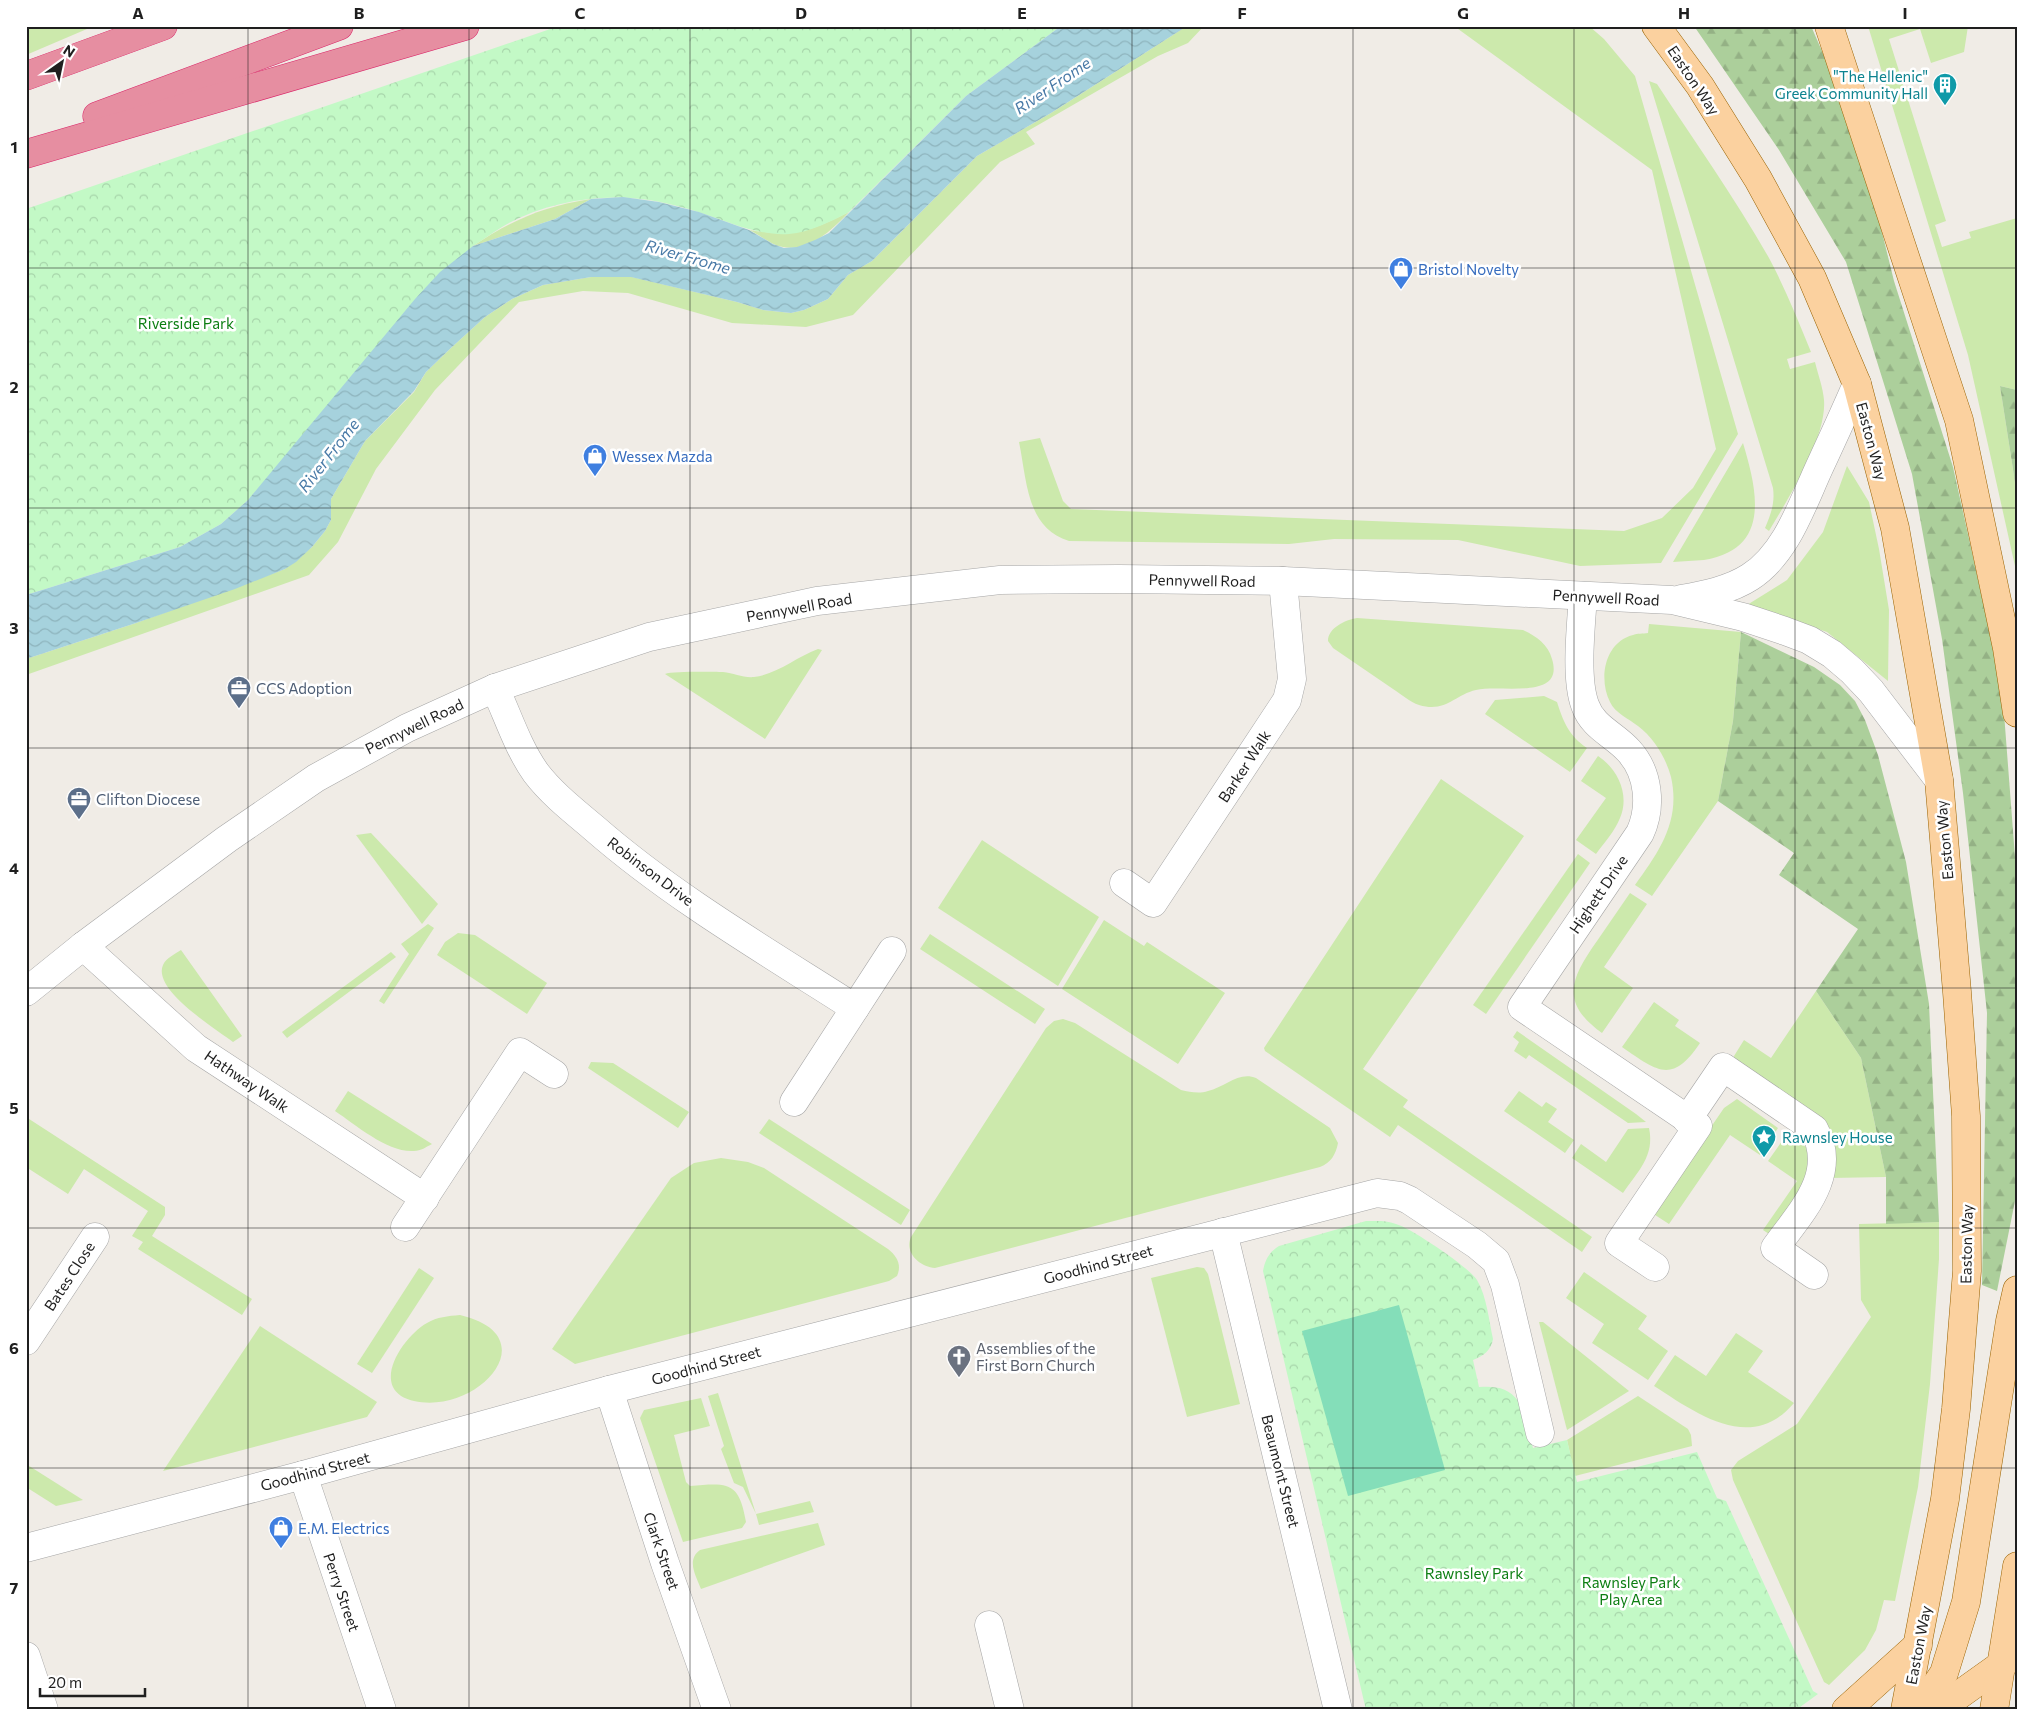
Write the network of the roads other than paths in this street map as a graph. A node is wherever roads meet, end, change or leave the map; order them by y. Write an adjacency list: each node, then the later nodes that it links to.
1 (140, 26): 7 (highway)
2 (163, 26): 7 (highway)
3 (339, 26): 9 (highway)
4 (465, 26): 10 (highway)
5 (1656, 26): 11 (main road, Easton Way)
6 (1829, 26): 16 (main road)
7 (76, 57): 8 (highway)
8 (26, 76)
9 (26, 143)
10 (26, 154)
11 (1858, 384): 14 (street, Pennywell Road); 17 (main road, Easton Way)
12 (1283, 582): 13 (street, Pennywell Road); 15 (street, Pennywell Road); 18 (street, Barker Walk)
13 (1582, 596): 14 (street, Pennywell Road); 25 (street, Highett Drive)
14 (1672, 600): 17 (street, Pennywell Road)
15 (495, 688): 19 (street, Pennywell Road); 22 (street, Robinson Drive)
16 (2017, 713)
17 (1939, 780): 41 (main road, Easton Way)
18 (1124, 884)
19 (82, 946): 21 (street, Pennywell Road); 26 (street, Hathway Walk)
20 (892, 951): 22 (street)
21 (26, 992)
22 (855, 1008): 24 (street)
23 (554, 1074): 26 (street)
24 (794, 1102)
25 (1687, 1120): 30 (street); 31 (street)
26 (425, 1198): 27 (street)
27 (405, 1227)
28 (1223, 1232): 34 (street, Goodhind Street); 35 (street, Goodhind Street); 48 (street, Beaumont Street)
29 (95, 1237): 33 (street, Bates Close)
30 (1655, 1267)
31 (1814, 1275)
32 (2017, 1290): 51 (main road)
33 (26, 1341)
34 (610, 1390): 36 (street, Goodhind Street); 46 (street, Clark Street)
35 (1540, 1433)
36 (303, 1475): 37 (street, Goodhind Street); 45 (street, Perry Street)
37 (26, 1548)
38 (2017, 1566): 43 (main road)
39 (989, 1625): 47 (street)
40 (2017, 1644): 43 (main road)
41 (1918, 1645): 49 (main road); 50 (main road, Easton Way)
42 (26, 1656): 44 (street)
43 (2008, 1660): 52 (main road); 53 (main road); 54 (main road)
44 (44, 1710)
45 (382, 1710)
46 (717, 1710)
47 (1010, 1710)
48 (1338, 1710)
49 (1846, 1710)
50 (1905, 1710)
51 (1919, 1710)
52 (1938, 1710)
53 (1960, 1710)
54 (1994, 1710)

